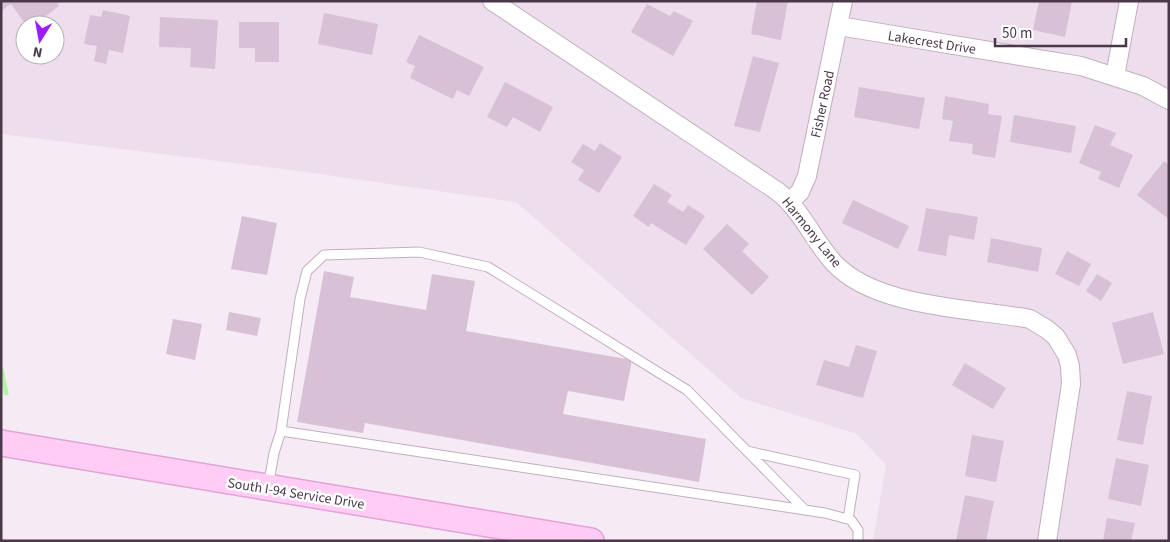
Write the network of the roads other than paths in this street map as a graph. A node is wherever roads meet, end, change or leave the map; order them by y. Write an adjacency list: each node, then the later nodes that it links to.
1 (492, 1): 7 (street, Harmony Lane)
2 (844, 1): 4 (street, Fisher Road)
3 (1129, 1): 5 (street)
4 (839, 26): 5 (street, Lakecrest Drive); 7 (street, Fisher Road)
5 (1115, 76): 6 (street, Lakecrest Drive)
6 (1169, 100)
7 (790, 202): 16 (street, Harmony Lane)
8 (282, 431): 10 (lane); 11 (lane); 12 (lane)
9 (1, 443): 11 (street, South I-94 Service Drive)
10 (747, 451): 12 (lane); 13 (lane)
11 (268, 488): 14 (street, South I-94 Service Drive)
12 (805, 510): 13 (lane)
13 (848, 519): 15 (lane)
14 (591, 541)
15 (858, 541)
16 (1047, 541)

